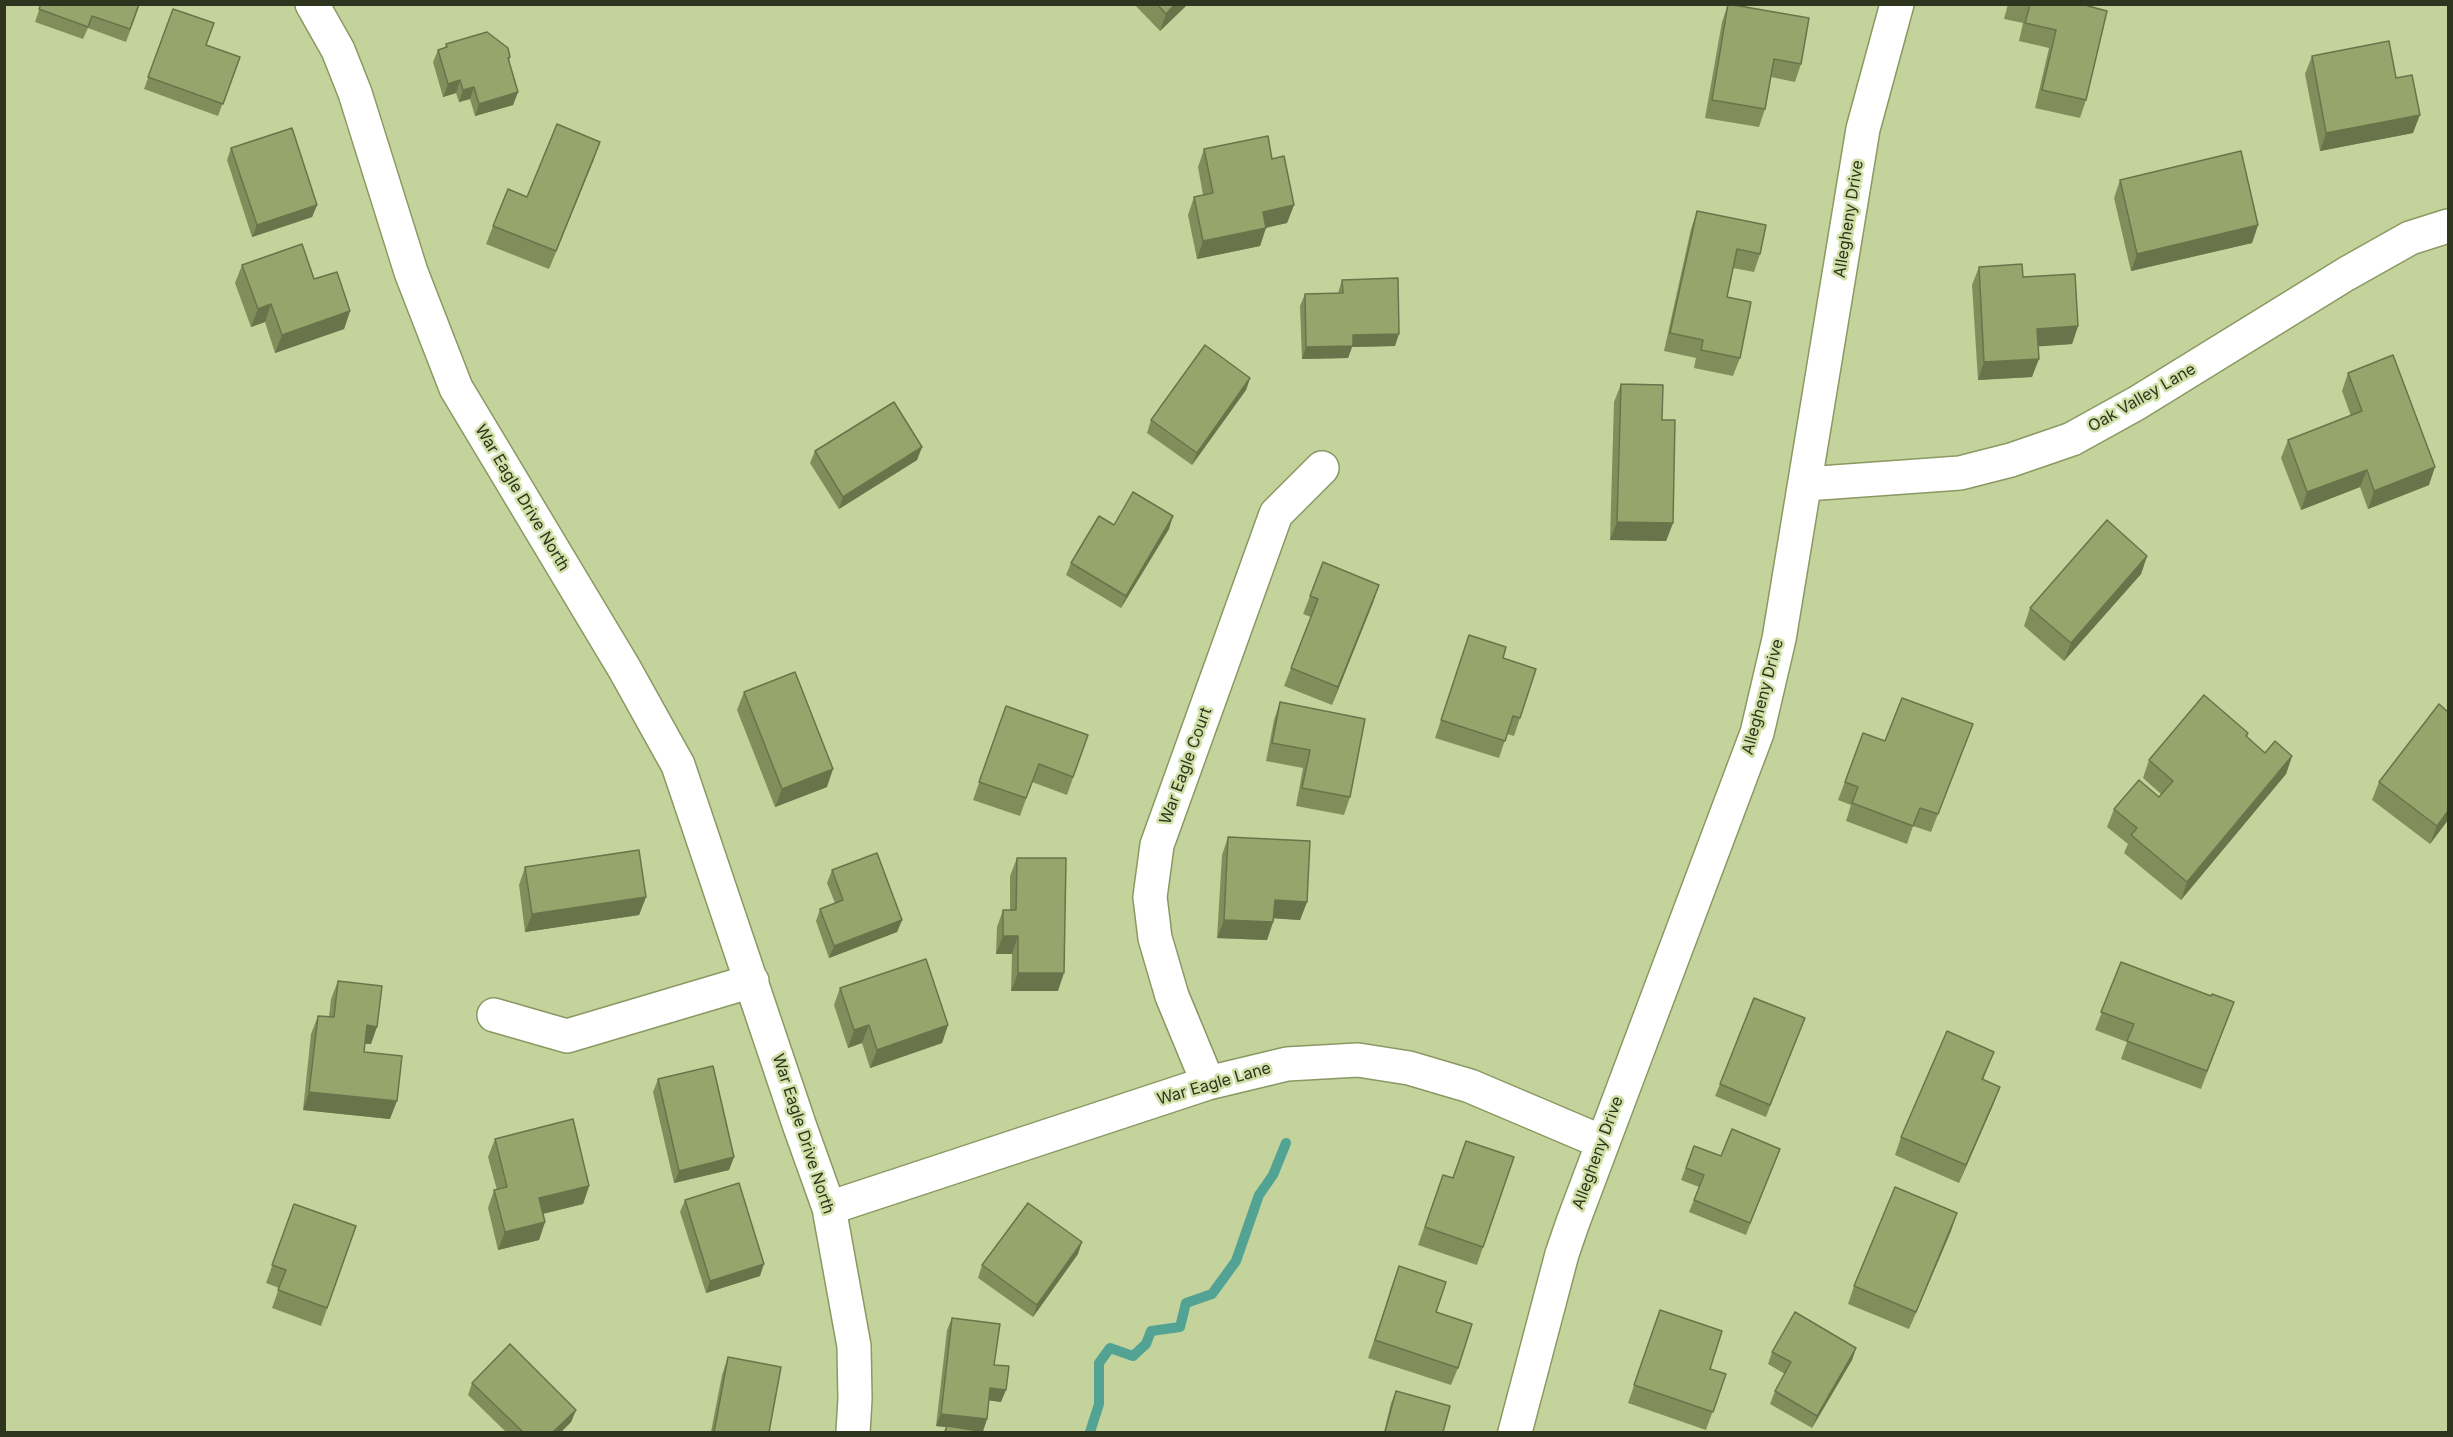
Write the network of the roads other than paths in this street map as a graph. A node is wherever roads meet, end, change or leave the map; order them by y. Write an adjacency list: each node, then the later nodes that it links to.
1 (312, 4): 6 (street, War Eagle Drive North)
2 (1897, 4): 5 (street, Allegheny Drive)
3 (2448, 226): 5 (street, Oak Valley Lane)
4 (1322, 468): 8 (street, War Eagle Court)
5 (1806, 484): 9 (street, Allegheny Drive)
6 (752, 981): 7 (street); 10 (street, War Eagle Drive North)
7 (495, 1015)
8 (1208, 1083): 9 (street, War Eagle Lane); 10 (street, War Eagle Lane)
9 (1602, 1142): 12 (street, Allegheny Drive)
10 (829, 1208): 11 (street, War Eagle Drive North)
11 (852, 1432)
12 (1515, 1432)

